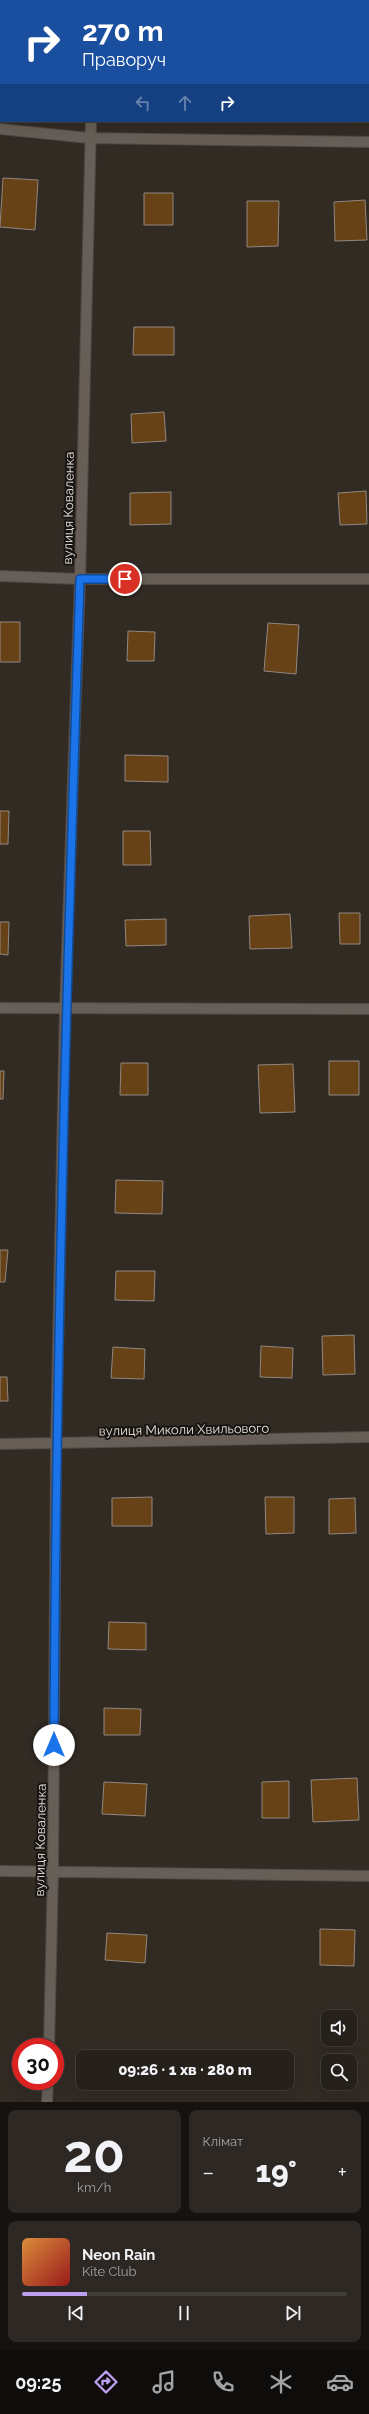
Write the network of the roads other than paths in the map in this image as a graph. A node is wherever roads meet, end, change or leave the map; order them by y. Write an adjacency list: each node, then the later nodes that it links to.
1 (91, 122): 3 (street, вулиця Коваленка)
2 (0, 129): 3 (street)
3 (89, 138): 4 (street); 6 (street, вулиця Коваленка)
4 (369, 142)
5 (0, 576): 6 (street)
6 (80, 579): 7 (street); 9 (street, вулиця Коваленка)
7 (369, 579)
8 (0, 1008): 9 (street)
9 (65, 1009): 10 (street); 13 (street, вулиця Коваленка)
10 (369, 1009)
11 (369, 1438): 13 (street, вулиця Миколи Хвильового)
12 (0, 1444): 13 (street, вулиця Миколи Хвильового)
13 (56, 1445): 14 (street, вулиця Коваленка)
14 (53, 1871): 15 (street); 16 (street); 17 (street, вулиця Коваленка)
15 (0, 1872)
16 (369, 1876)
17 (49, 2038)
18 (48, 2090): 19 (street)
19 (47, 2102)

